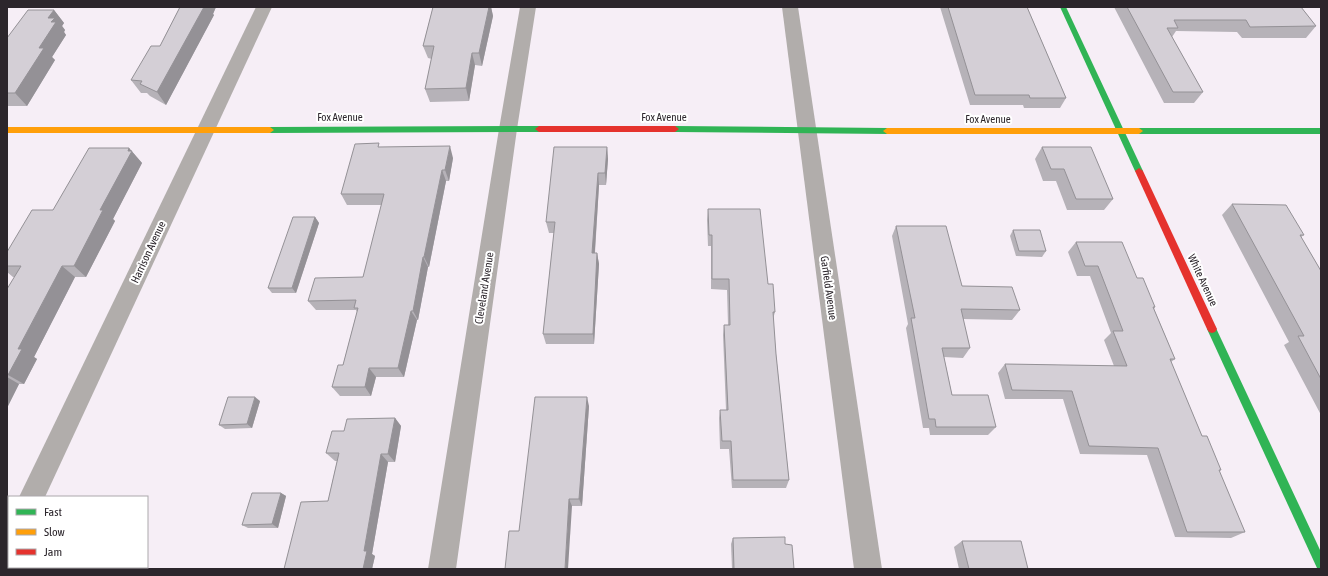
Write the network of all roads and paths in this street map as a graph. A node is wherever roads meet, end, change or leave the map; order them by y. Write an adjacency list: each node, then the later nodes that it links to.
1 (264, 7): 5 (street, Harrison Avenue)
2 (528, 7): 6 (street, Cleveland Avenue)
3 (790, 7): 8 (street, Garfield Avenue)
4 (1063, 7): 9 (street, White Avenue)
5 (206, 129): 6 (street, Fox Avenue); 7 (street, Fox Avenue); 11 (street, Harrison Avenue)
6 (508, 129): 8 (street, Fox Avenue); 13 (street, Cleveland Avenue)
7 (7, 130)
8 (807, 130): 9 (street, Fox Avenue); 14 (street, Garfield Avenue)
9 (1120, 131): 10 (street, Fox Avenue); 12 (street, White Avenue)
10 (1321, 131)
11 (32, 496)
12 (1321, 564)
13 (442, 569)
14 (868, 569)

